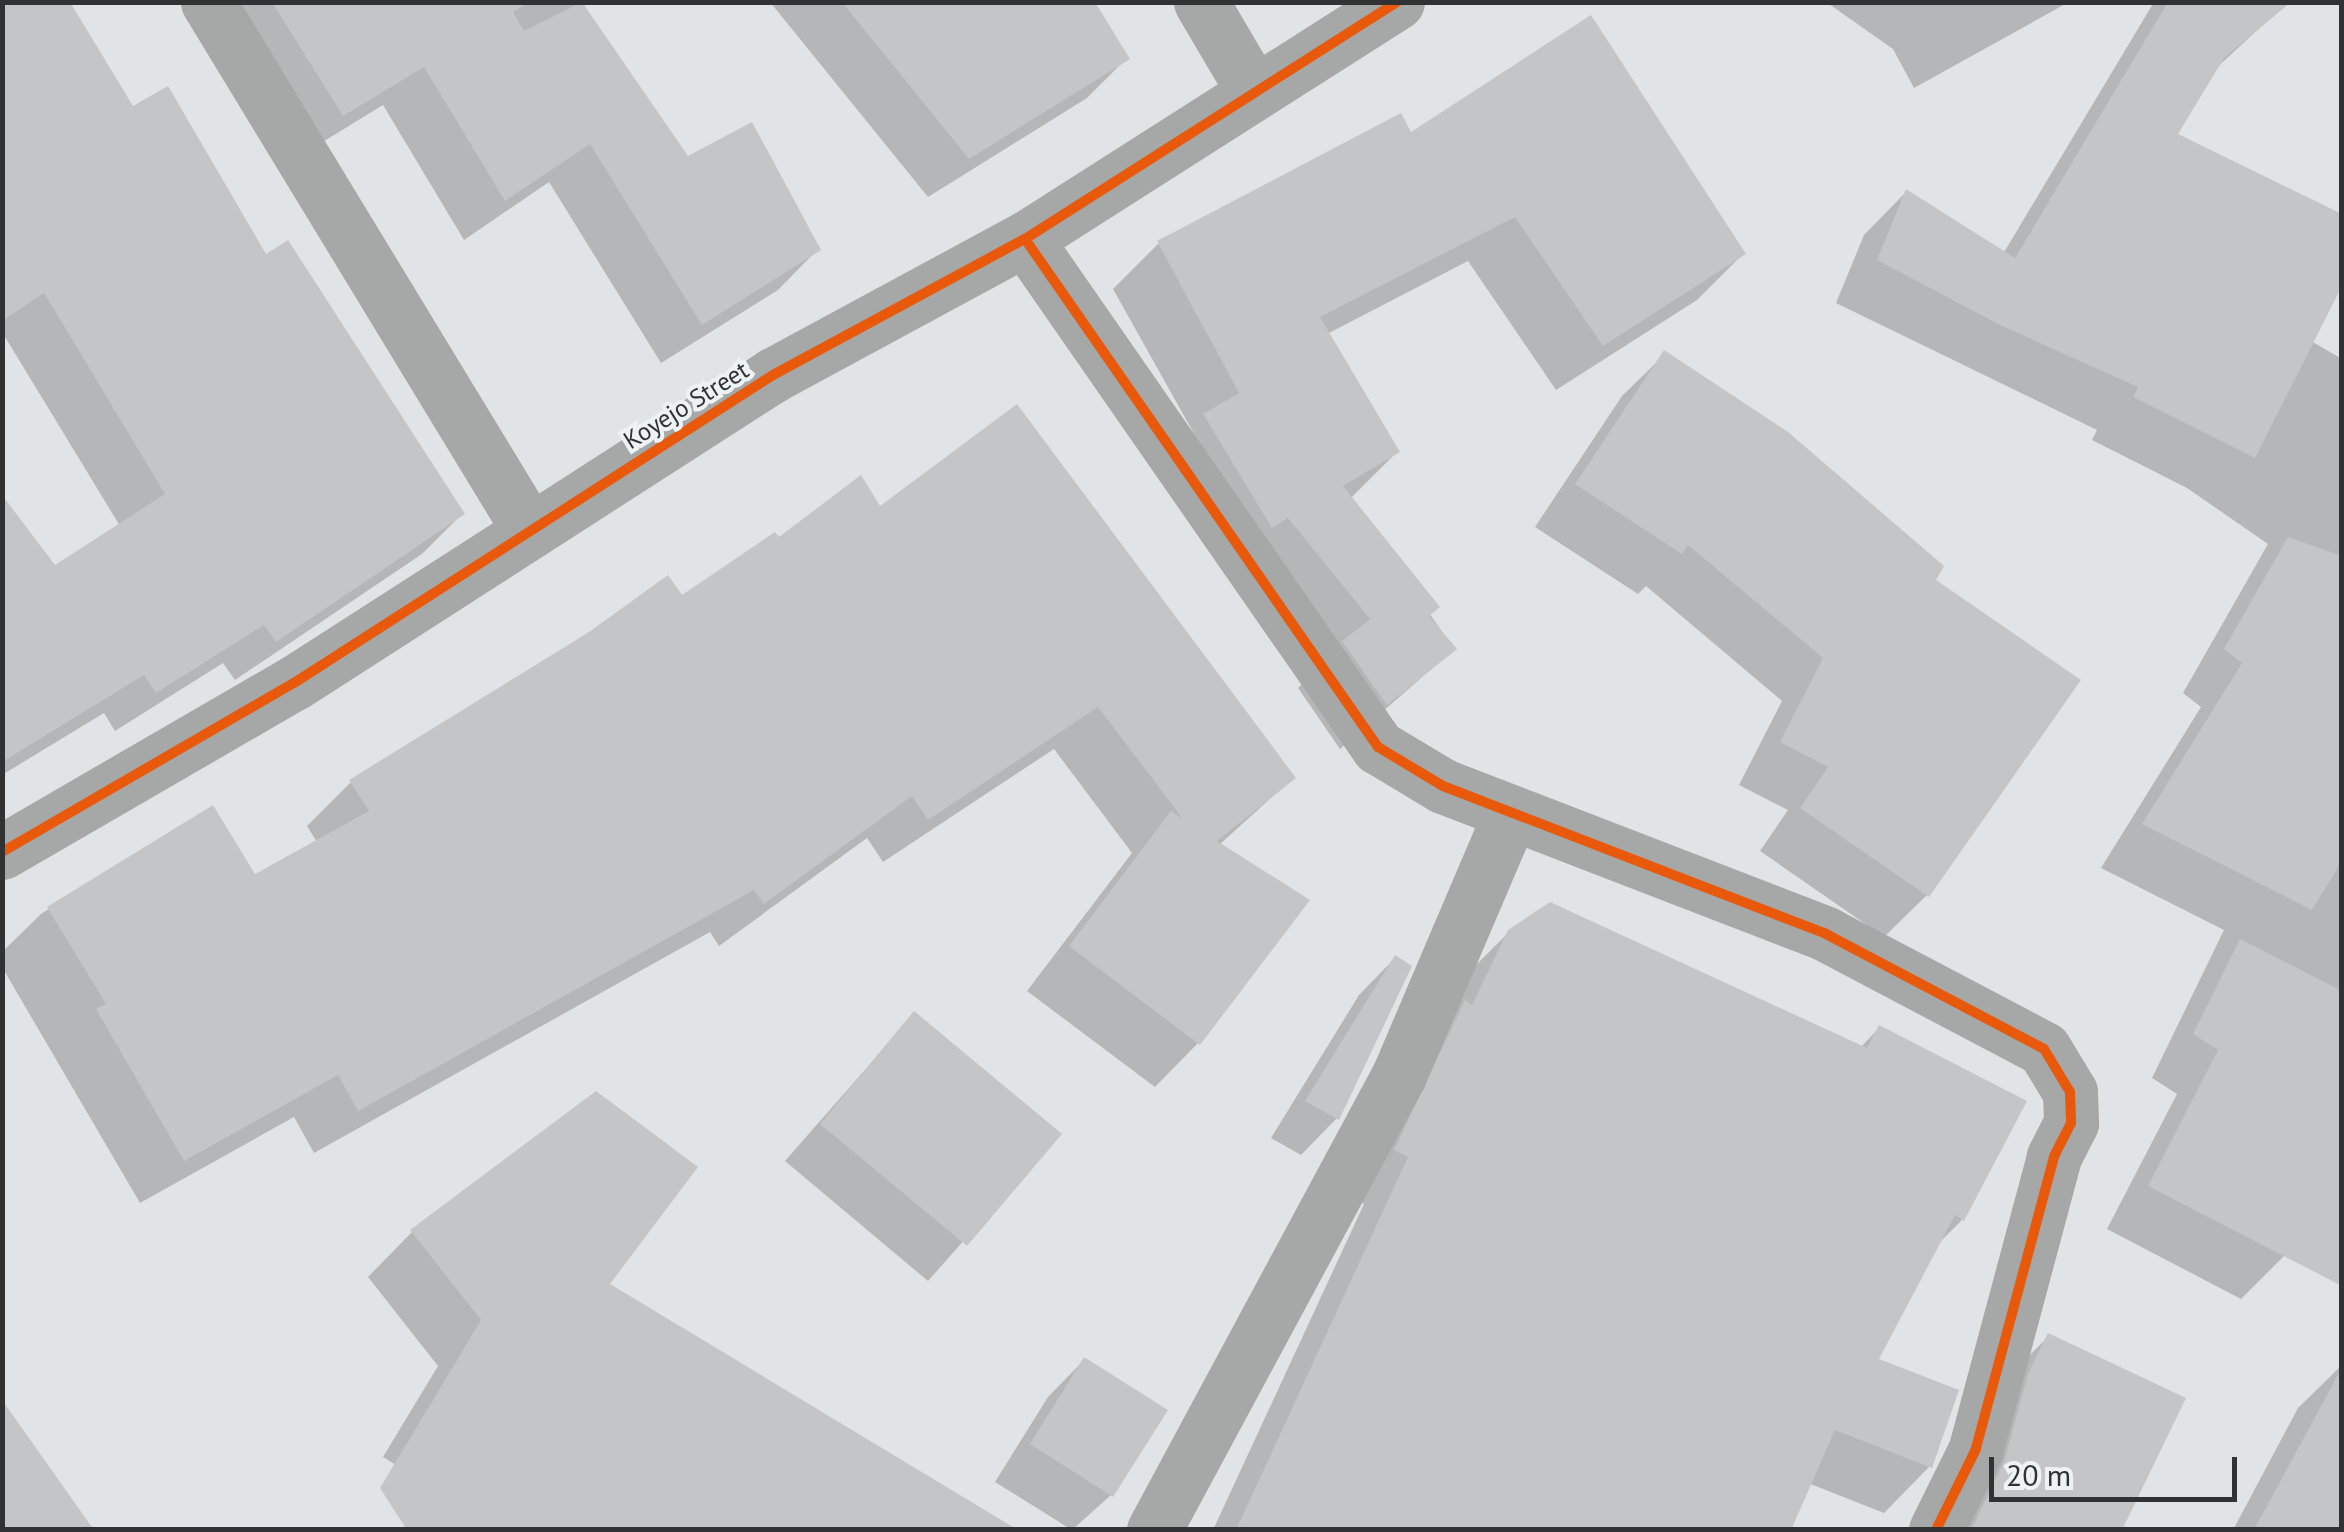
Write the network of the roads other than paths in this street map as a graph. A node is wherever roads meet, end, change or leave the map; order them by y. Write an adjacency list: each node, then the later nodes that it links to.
1 (208, 2): 6 (street)
2 (1201, 2): 4 (street)
3 (1397, 2): 4 (street, Koyejo Street)
4 (1254, 92): 5 (street, Koyejo Street)
5 (1025, 238): 6 (street, Koyejo Street); 7 (street)
6 (528, 528): 8 (street, Koyejo Street)
7 (1511, 813): 9 (street); 10 (street)
8 (2, 852)
9 (1154, 1530)
10 (1936, 1530)

